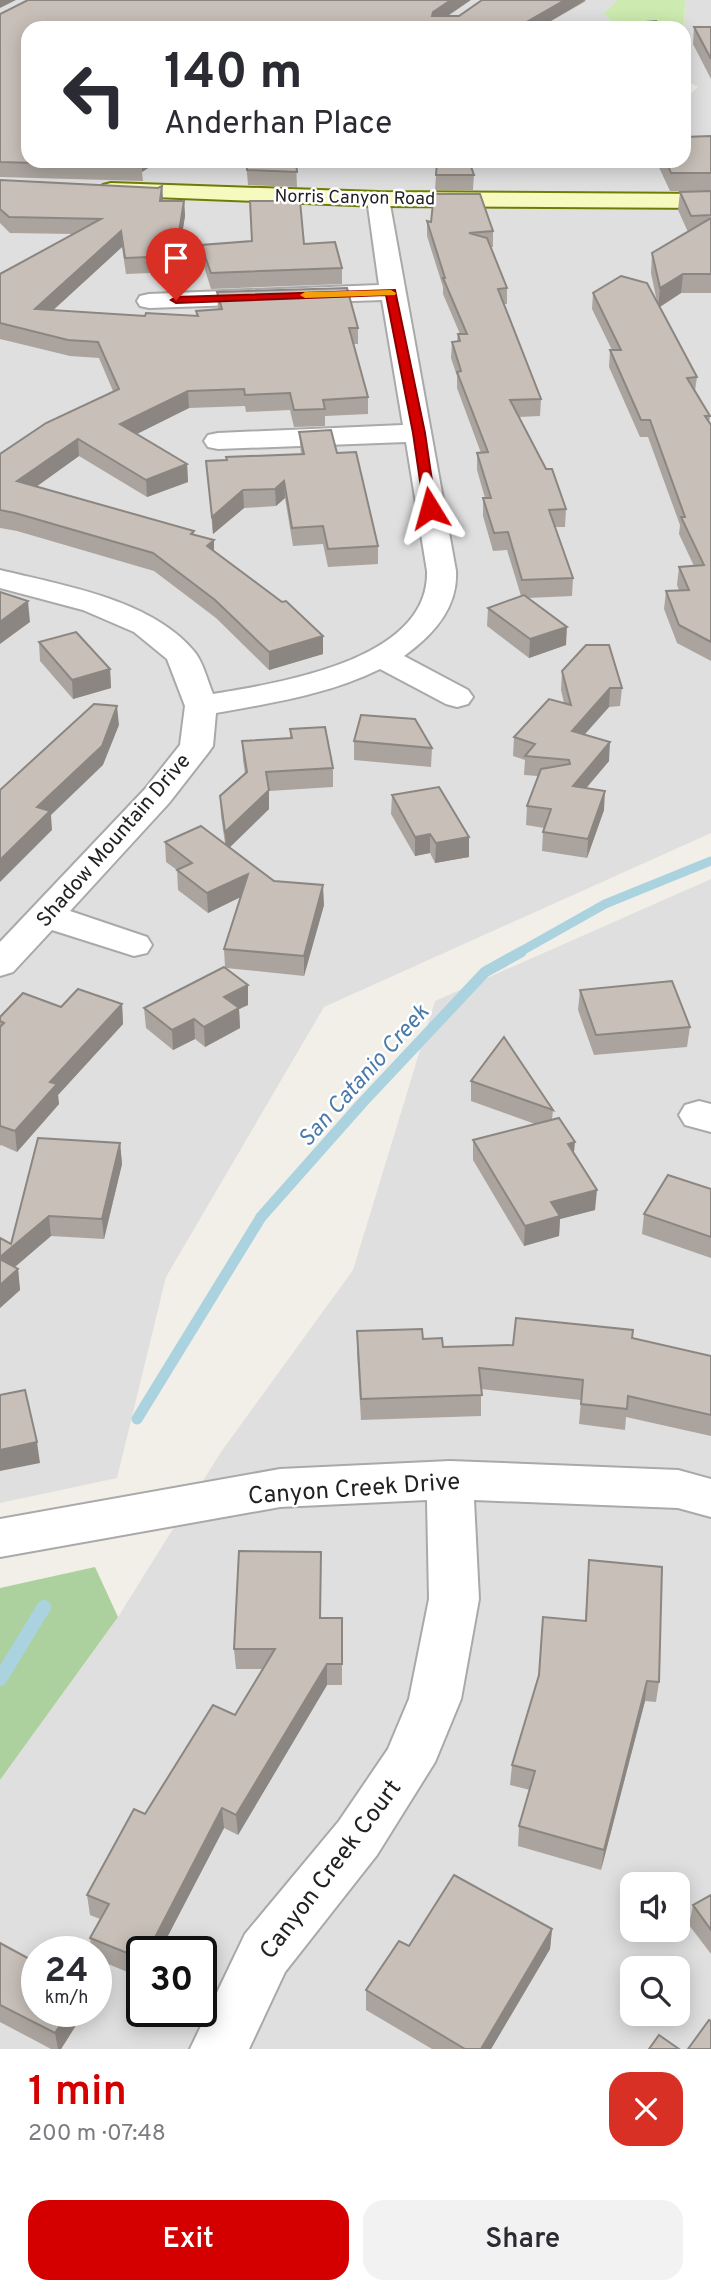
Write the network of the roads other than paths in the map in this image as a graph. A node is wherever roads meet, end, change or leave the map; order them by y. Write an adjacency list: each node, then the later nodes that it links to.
1 (92, 190): 2 (street, Norris Canyon Road)
2 (378, 199): 3 (street, Norris Canyon Road); 4 (street)
3 (711, 201)
4 (391, 292): 5 (street); 6 (street)
5 (149, 301)
6 (419, 433): 7 (street); 9 (street)
7 (218, 441)
8 (0, 579): 11 (street, Shadow Mountain Drive)
9 (381, 657): 10 (street); 11 (street)
10 (457, 697)
11 (201, 706): 12 (street, Shadow Mountain Drive)
12 (48, 916): 13 (street); 14 (street, Shadow Mountain Drive)
13 (134, 945)
14 (0, 964)
15 (450, 1480): 16 (street, Canyon Creek Drive); 17 (street, Canyon Creek Drive); 18 (street, Canyon Creek Court)
16 (711, 1498)
17 (0, 1538)
18 (219, 2049)

